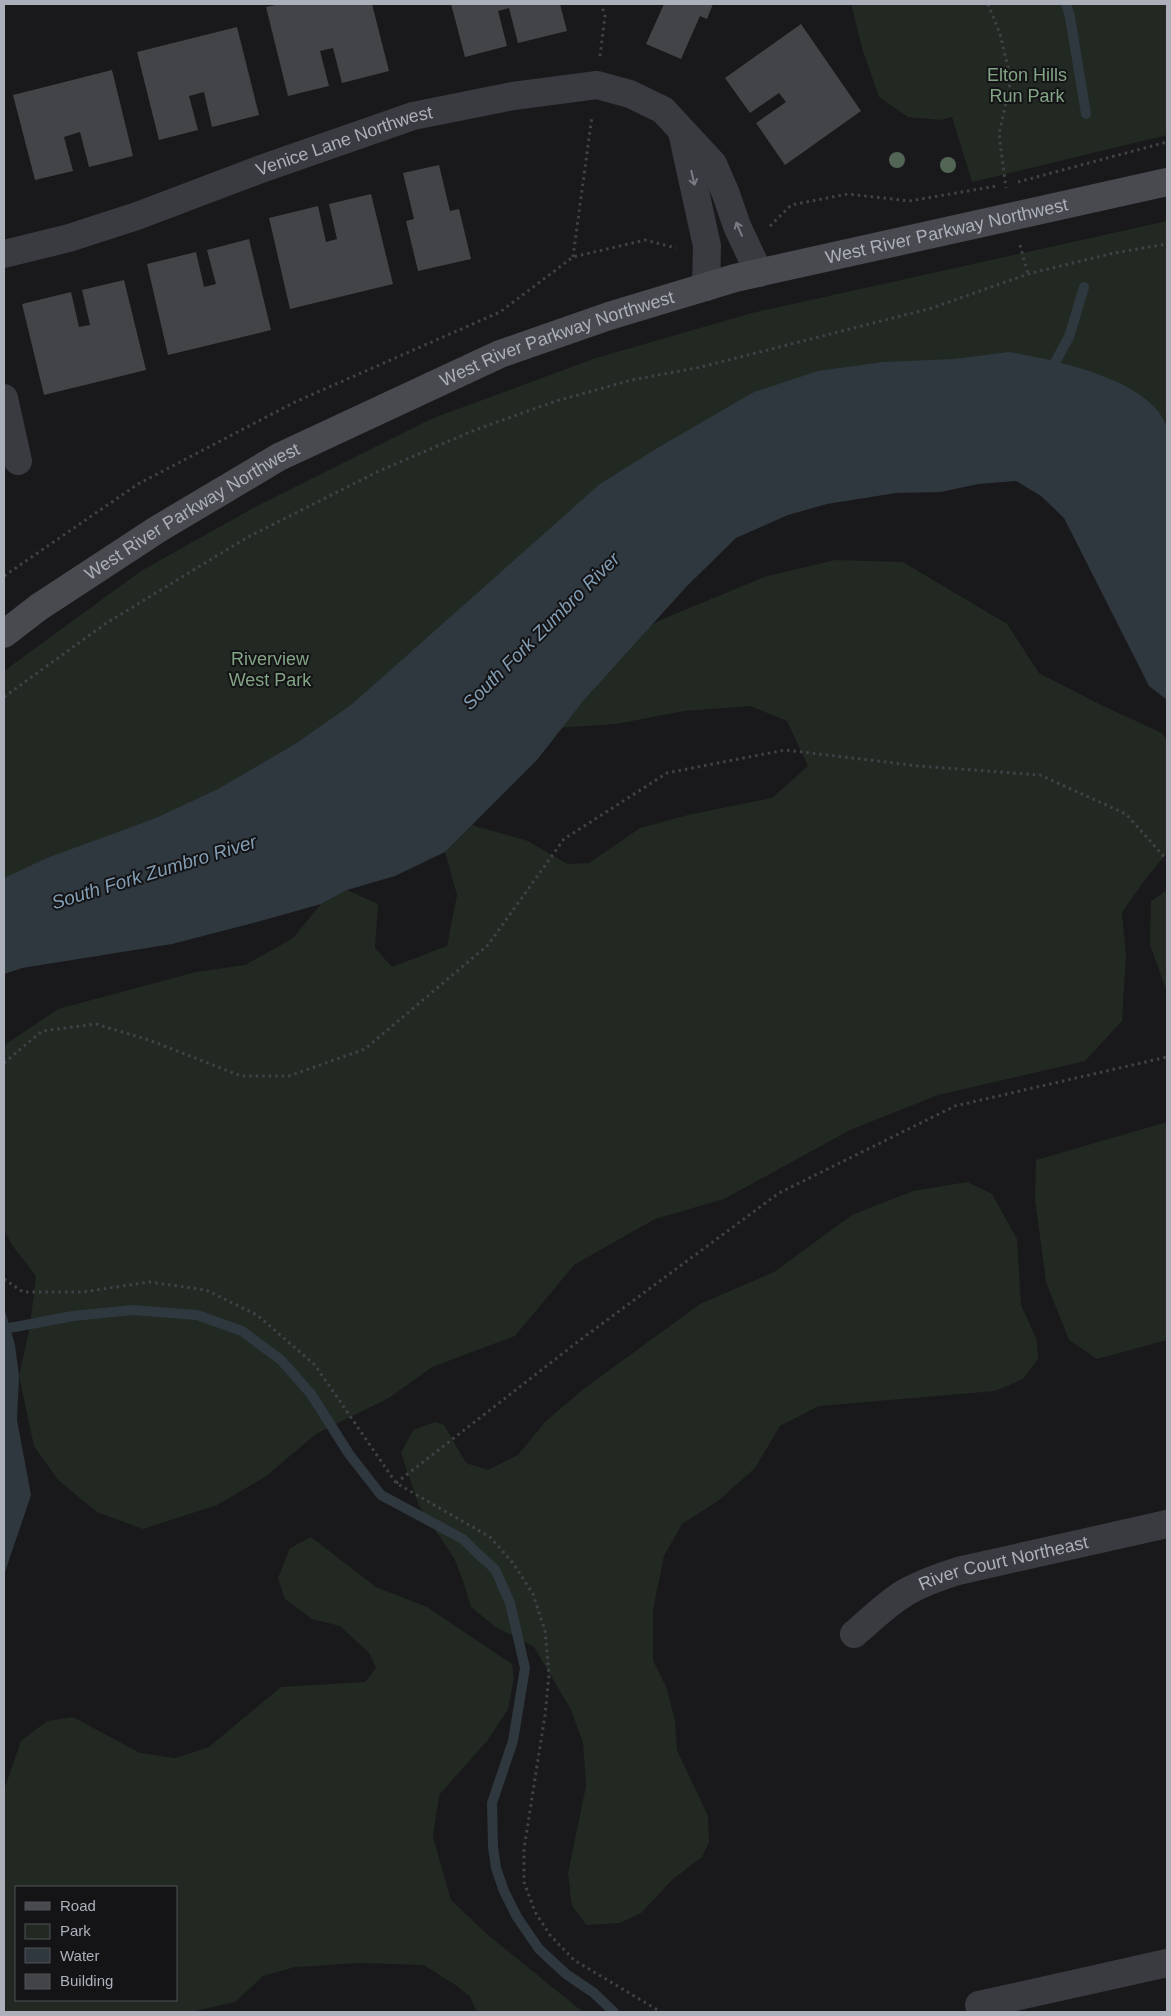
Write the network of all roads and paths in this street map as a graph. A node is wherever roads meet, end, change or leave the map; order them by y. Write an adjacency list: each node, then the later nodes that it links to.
1 (601, 4): 3 (path)
2 (988, 4): 7 (path)
3 (597, 85): 4 (street, Venice Lane Northwest); 11 (street, Venice Lane Northwest); 12 (path)
4 (682, 130): 13 (street, Venice Lane Northwest, one-way to 4); 14 (street, one-way to 14)
5 (1167, 142): 7 (path)
6 (1167, 182): 13 (main road, West River Parkway Northwest)
7 (1006, 185): 8 (path)
8 (764, 232)
9 (1167, 244): 19 (path)
10 (678, 249): 12 (path)
11 (4, 254)
12 (573, 257): 17 (path)
13 (759, 273): 14 (main road, West River Parkway Northwest)
14 (706, 286): 18 (main road, West River Parkway Northwest)
15 (4, 398): 16 (street)
16 (18, 462)
17 (4, 576)
18 (4, 634)
19 (4, 697)
20 (1167, 860): 22 (path)
21 (1167, 1057): 24 (path)
22 (4, 1063)
23 (4, 1279): 24 (path)
24 (396, 1483): 29 (path)
25 (1167, 1524): 26 (street, River Court Northeast)
26 (854, 1634)
27 (1167, 1963): 28 (street)
28 (979, 2005)
29 (660, 2012)

